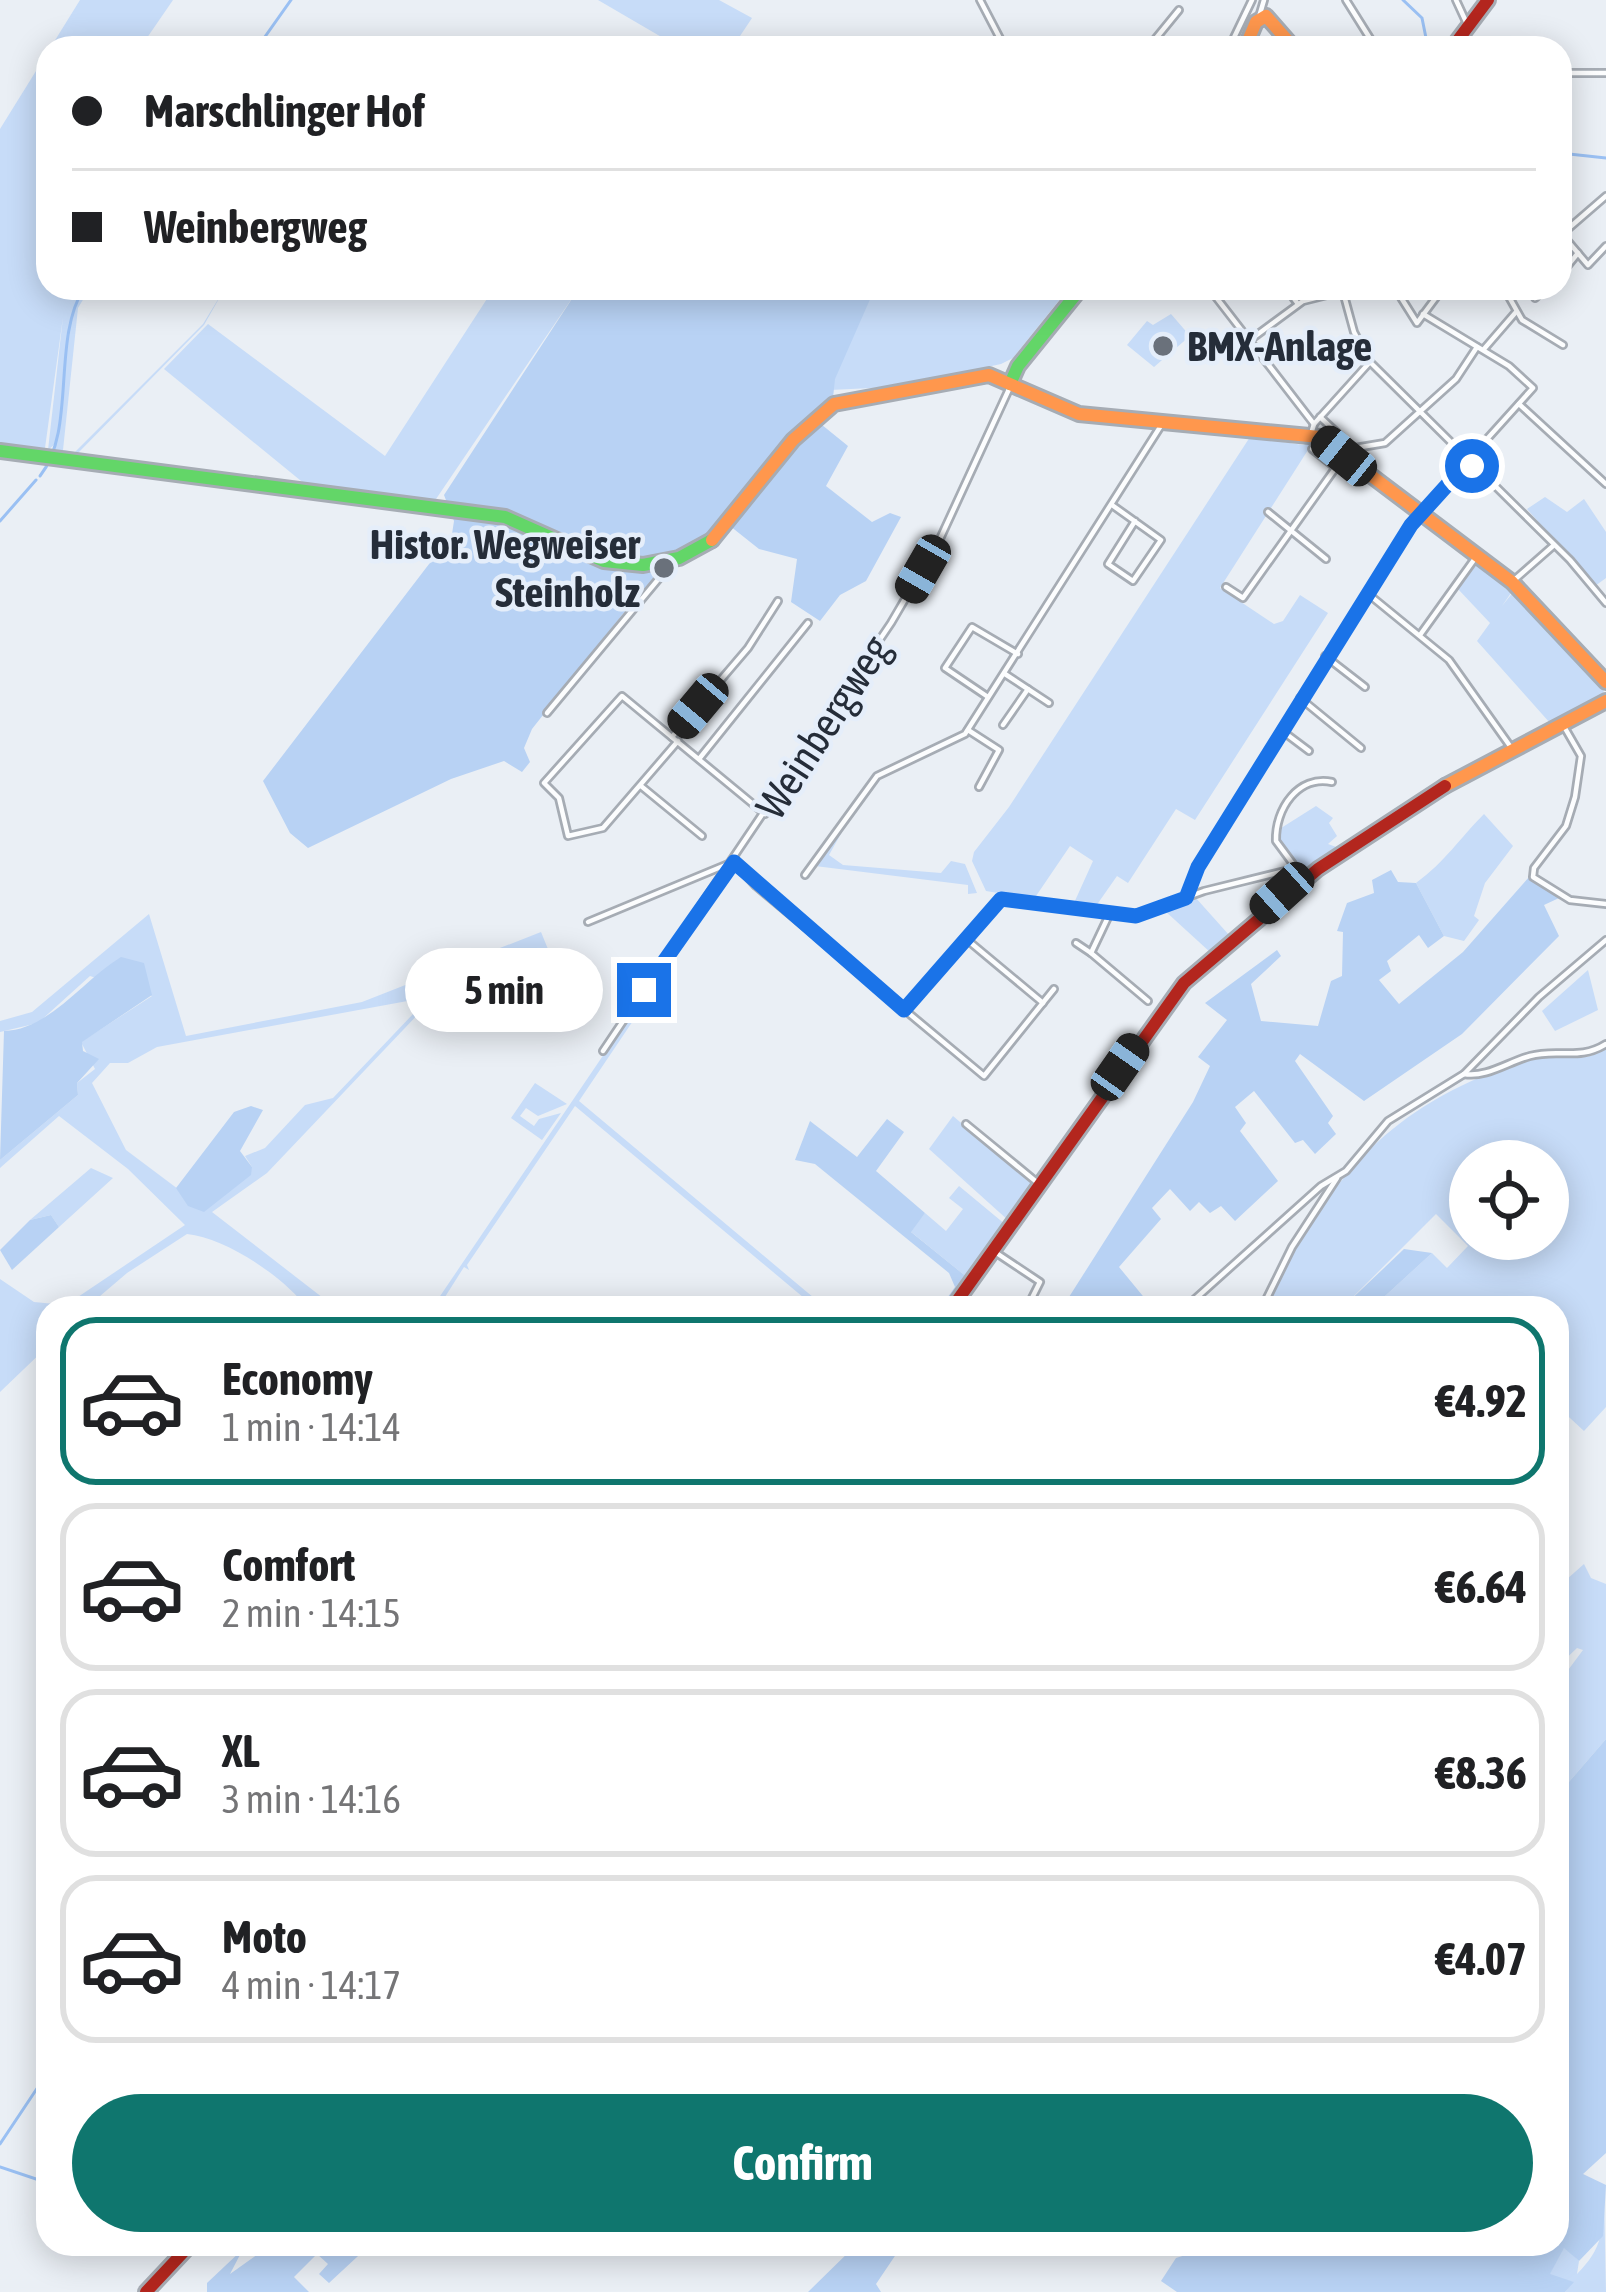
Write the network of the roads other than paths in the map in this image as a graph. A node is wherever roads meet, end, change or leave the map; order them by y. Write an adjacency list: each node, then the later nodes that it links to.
1 (980, 0): 10 (street)
2 (1252, 0): 12 (street)
3 (1264, 0): 8 (street)
4 (1346, 0): 15 (street)
5 (1456, 0): 9 (street)
6 (1488, 0): 9 (main road)
7 (1179, 10): 11 (street)
8 (1258, 19): 13 (main road); 14 (main road)
9 (1468, 26): 16 (main road)
10 (999, 36)
11 (1158, 36)
12 (1235, 36)
13 (1250, 36)
14 (1285, 36)
15 (1368, 36)
16 (1461, 36)
17 (1572, 73): 18 (street)
18 (1606, 74)
19 (1606, 196): 20 (street)
20 (1572, 225)
21 (1572, 246): 23 (street)
22 (1606, 246): 23 (street)
23 (1578, 253): 24 (street)
24 (1572, 260)
25 (1071, 300): 39 (main road)
26 (1218, 300): 36 (street)
27 (1295, 300): 33 (street)
28 (1310, 300): 33 (street)
29 (1345, 300): 40 (street)
30 (1402, 300): 35 (street)
31 (1434, 300): 35 (street)
32 (1510, 300): 34 (street)
33 (1298, 304): 36 (street)
34 (1516, 312): 37 (street); 38 (street)
35 (1423, 314): 38 (street)
36 (1250, 340): 47 (street)
37 (1563, 345)
38 (1480, 349): 43 (street); 44 (street)
39 (1022, 361): 41 (main road); 42 (main road)
40 (1370, 362): 44 (street); 45 (street)
41 (995, 377): 42 (main road); 63 (main road)
42 (1010, 384): 46 (main road); 94 (street, Weinbergweg)
43 (1519, 404): 50 (street); 51 (street)
44 (1419, 412): 49 (street); 50 (street)
45 (1320, 417): 47 (street); 49 (street)
46 (1162, 422): 47 (main road); 53 (street)
47 (1312, 436): 49 (main road)
48 (0, 451): 63 (main road)
49 (1344, 456): 55 (main road); 57 (street)
50 (1468, 462): 55 (street); 59 (street)
51 (1606, 484): 52 (street)
52 (1597, 490)
53 (1112, 505): 56 (street); 71 (street)
54 (1268, 512): 57 (street)
55 (1419, 514): 61 (main road); 66 (street)
56 (1135, 521): 58 (street); 58 (street)
57 (1291, 530): 62 (street); 65 (street)
58 (1161, 540): 60 (street)
59 (1554, 544): 64 (street); 68 (street)
60 (1170, 546)
61 (1476, 557): 64 (main road); 70 (street)
62 (1326, 559)
63 (666, 564): 81 (street)
64 (1511, 582): 74 (main road)
65 (1226, 587)
66 (1367, 593): 70 (street); 72 (street)
67 (778, 601): 86 (street)
68 (1606, 603)
69 (808, 623): 90 (street)
70 (1420, 635): 87 (street)
71 (1018, 654): 73 (street); 77 (street)
72 (1325, 656): 75 (street); 78 (street)
73 (1005, 674): 76 (street); 77 (street)
74 (1606, 682)
75 (1365, 687)
76 (1028, 689): 80 (street); 83 (street)
77 (989, 698): 84 (street)
78 (1300, 698): 85 (street); 88 (street)
79 (1606, 701): 82 (main road)
80 (1049, 703)
81 (547, 713)
82 (1562, 722): 87 (main road); 100 (street)
83 (1004, 725)
84 (968, 730): 93 (street); 97 (street)
85 (1280, 730): 89 (street); 99 (street)
86 (675, 739): 90 (street); 92 (street); 92 (street)
87 (1510, 746): 98 (main road)
88 (1361, 748)
89 (1309, 751)
90 (699, 759): 94 (street)
91 (1332, 782): 98 (street)
92 (640, 785): 95 (street)
93 (979, 787)
94 (765, 814): 96 (street, Weinbergweg)
95 (702, 836)
96 (734, 862): 102 (street); 110 (street); 112 (street, Weinbergweg)
97 (806, 875)
98 (1296, 876): 99 (street); 116 (main road)
99 (1186, 898): 101 (street)
100 (1606, 904)
101 (1110, 913): 103 (street); 106 (street)
102 (588, 922)
103 (964, 938): 109 (street); 110 (street)
104 (1606, 940): 113 (street)
105 (1076, 943): 106 (street)
106 (1091, 953): 108 (street)
107 (1054, 989): 109 (street)
108 (1148, 1001)
109 (1043, 1004): 110 (street)
110 (904, 1010)
111 (1606, 1044): 113 (street)
112 (603, 1051)
113 (1464, 1074): 115 (street)
114 (966, 1124): 116 (street)
115 (1337, 1178): 120 (street); 121 (street)
116 (1039, 1184): 117 (main road)
117 (992, 1250): 118 (main road); 119 (street)
118 (960, 1296)
119 (1033, 1296)
120 (1198, 1296)
121 (1268, 1296)
122 (179, 2256): 123 (main road)
123 (146, 2292)

